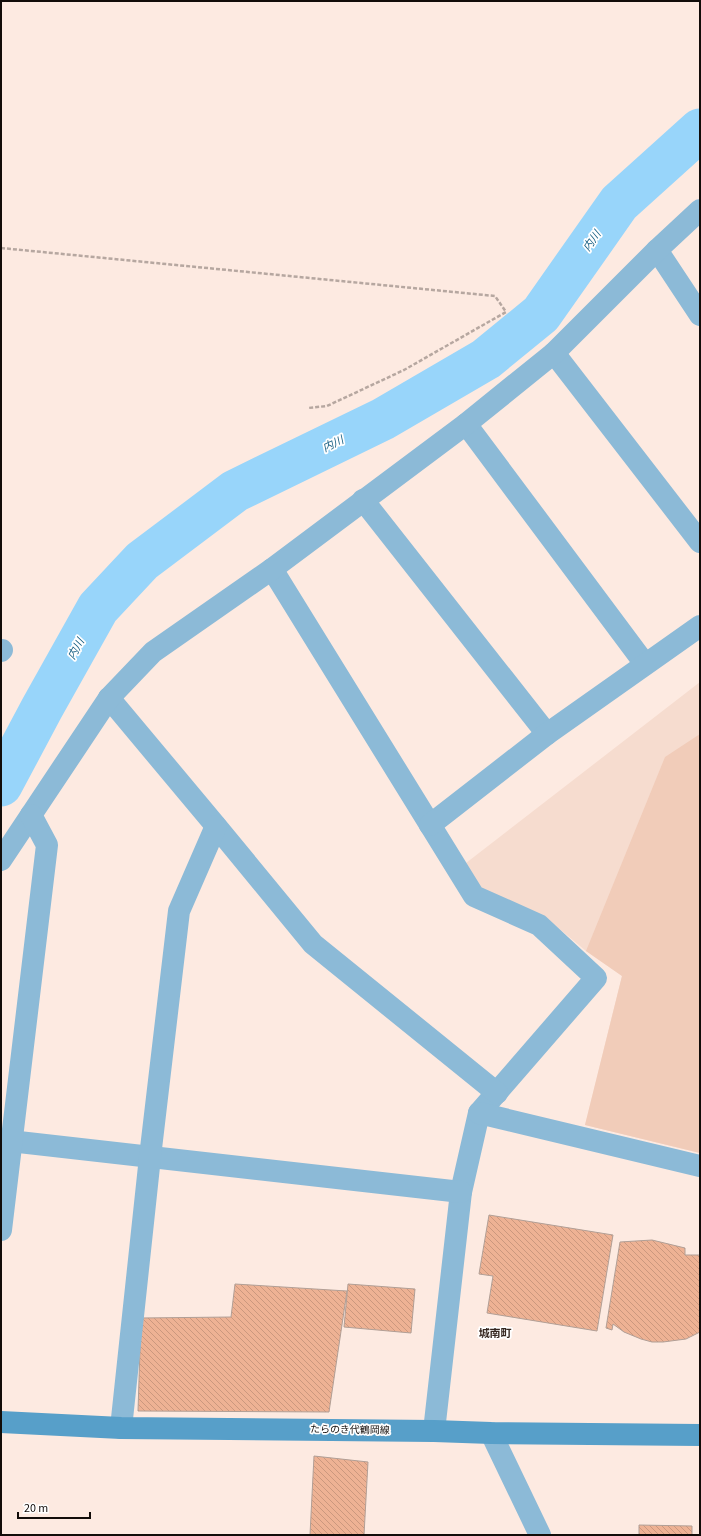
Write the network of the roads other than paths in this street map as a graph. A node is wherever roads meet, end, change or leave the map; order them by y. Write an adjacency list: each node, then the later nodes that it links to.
1 (700, 210): 2 (street)
2 (657, 250): 3 (street); 4 (street)
3 (700, 315)
4 (554, 353): 5 (street); 7 (street)
5 (466, 424): 6 (street); 10 (street)
6 (363, 500): 8 (street); 12 (street)
7 (700, 542)
8 (272, 569): 11 (street); 14 (street)
9 (700, 626): 10 (street)
10 (645, 664): 12 (street)
11 (109, 698): 13 (street); 15 (street)
12 (547, 734): 14 (street)
13 (31, 815): 16 (street); 19 (street)
14 (430, 825): 17 (street)
15 (216, 826): 17 (street); 20 (street)
16 (1, 860)
17 (497, 1093): 18 (street)
18 (479, 1113): 21 (street); 22 (street)
19 (6, 1141): 20 (street); 23 (street)
20 (150, 1157): 22 (street); 25 (street)
21 (700, 1166)
22 (462, 1192): 26 (street)
23 (1, 1230)
24 (1, 1422): 25 (main road, たらのき代鶴岡線)
25 (121, 1428): 26 (main road, たらのき代鶴岡線)
26 (434, 1431): 27 (main road, たらのき代鶴岡線)
27 (491, 1433): 28 (main road, たらのき代鶴岡線); 29 (street)
28 (700, 1435)
29 (540, 1535)

